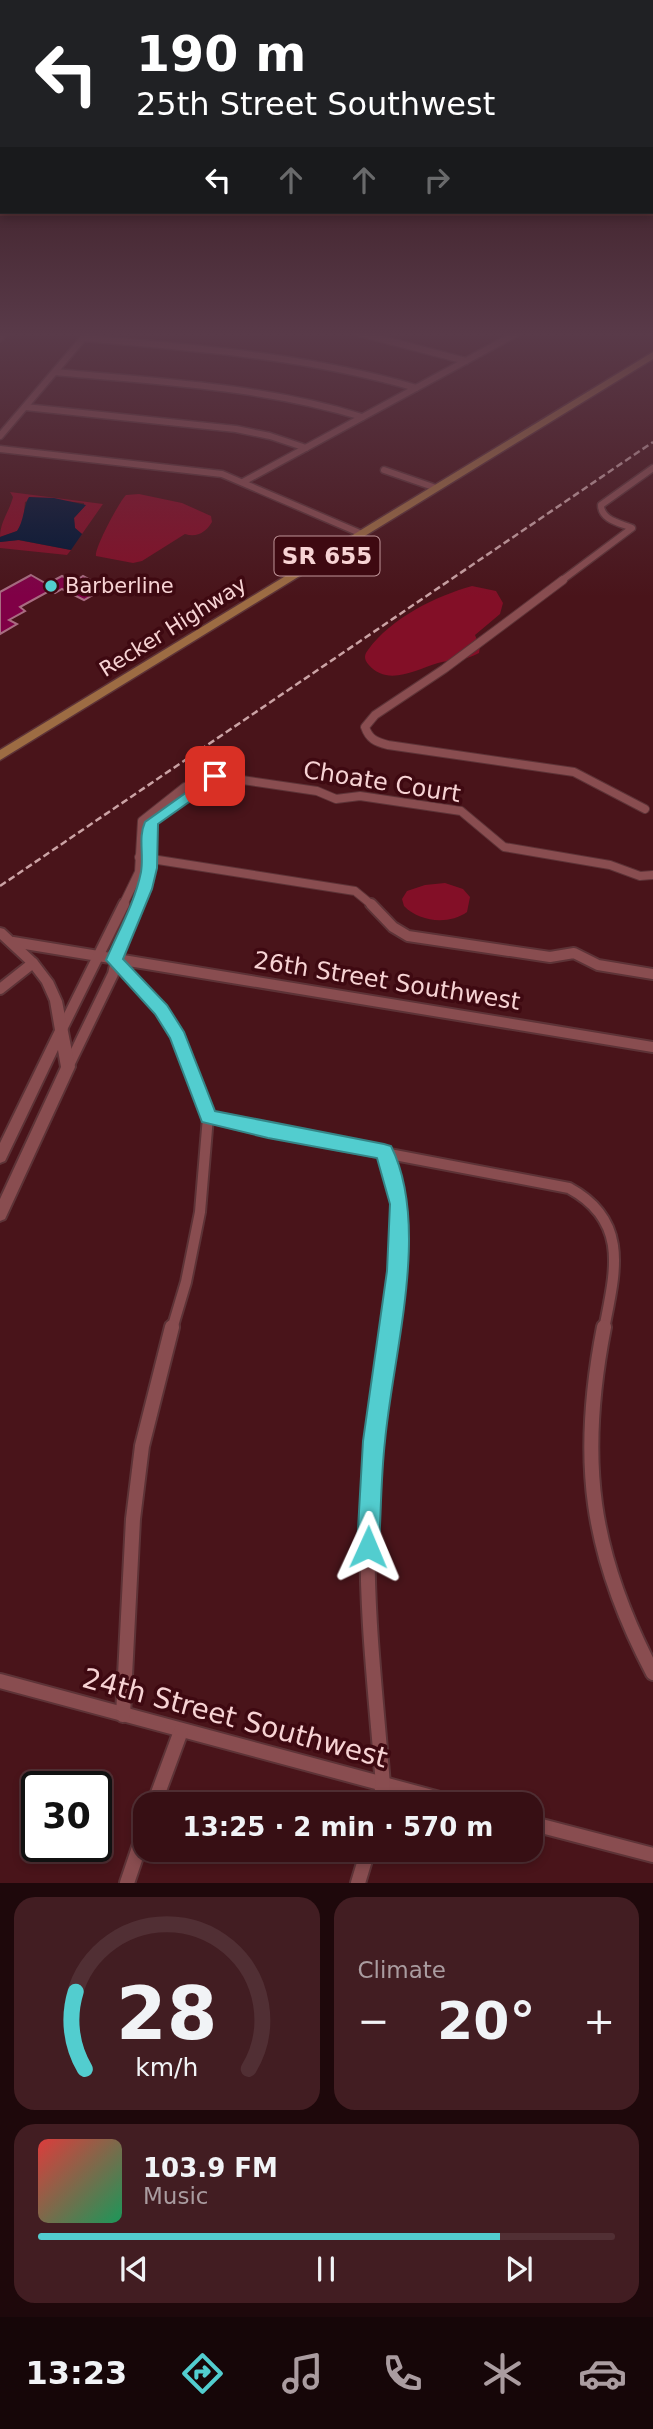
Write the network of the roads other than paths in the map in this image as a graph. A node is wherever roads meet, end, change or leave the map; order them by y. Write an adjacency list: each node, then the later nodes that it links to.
1 (13, 421): 5 (street)
2 (158, 421): 6 (street)
3 (355, 421): 6 (street)
4 (546, 421): 11 (main road, Recker Highway / SR 655)
5 (0, 436)
6 (306, 448): 10 (street)
7 (0, 449): 10 (street)
8 (653, 468): 14 (street)
9 (384, 470): 11 (street)
10 (243, 482): 12 (street)
11 (436, 488): 12 (main road, Recker Highway / SR 655)
12 (362, 534): 13 (main road, Recker Highway / SR 655)
13 (0, 756)
14 (645, 809)
15 (144, 857): 16 (street, Choate Court); 19 (street); 20 (street); 22 (street)
16 (653, 875)
17 (0, 932): 18 (street)
18 (13, 942): 19 (street, 26th Street Southwest); 21 (street)
19 (99, 957): 20 (street, 26th Street Southwest); 24 (street)
20 (114, 960): 25 (street, 26th Street Southwest); 26 (street); 27 (street)
21 (33, 963): 23 (street); 24 (street)
22 (653, 974)
23 (0, 989)
24 (61, 1031): 26 (street); 29 (street)
25 (653, 1047)
26 (68, 1067): 30 (street)
27 (208, 1117): 28 (street); 33 (street)
28 (384, 1152): 31 (street); 35 (street)
29 (0, 1157)
30 (0, 1215)
31 (653, 1673)
32 (0, 1681): 33 (street, 24th Street Southwest)
33 (123, 1715): 34 (street, 24th Street Southwest)
34 (181, 1731): 35 (street, 24th Street Southwest); 36 (street)
35 (383, 1785): 37 (street); 38 (street, 24th Street Southwest)
36 (158, 1792)
37 (382, 1792)
38 (410, 1792)
39 (543, 1826): 40 (street)
40 (653, 1855)
41 (134, 1862): 43 (street)
42 (364, 1862): 44 (street)
43 (127, 1883)
44 (358, 1883)

